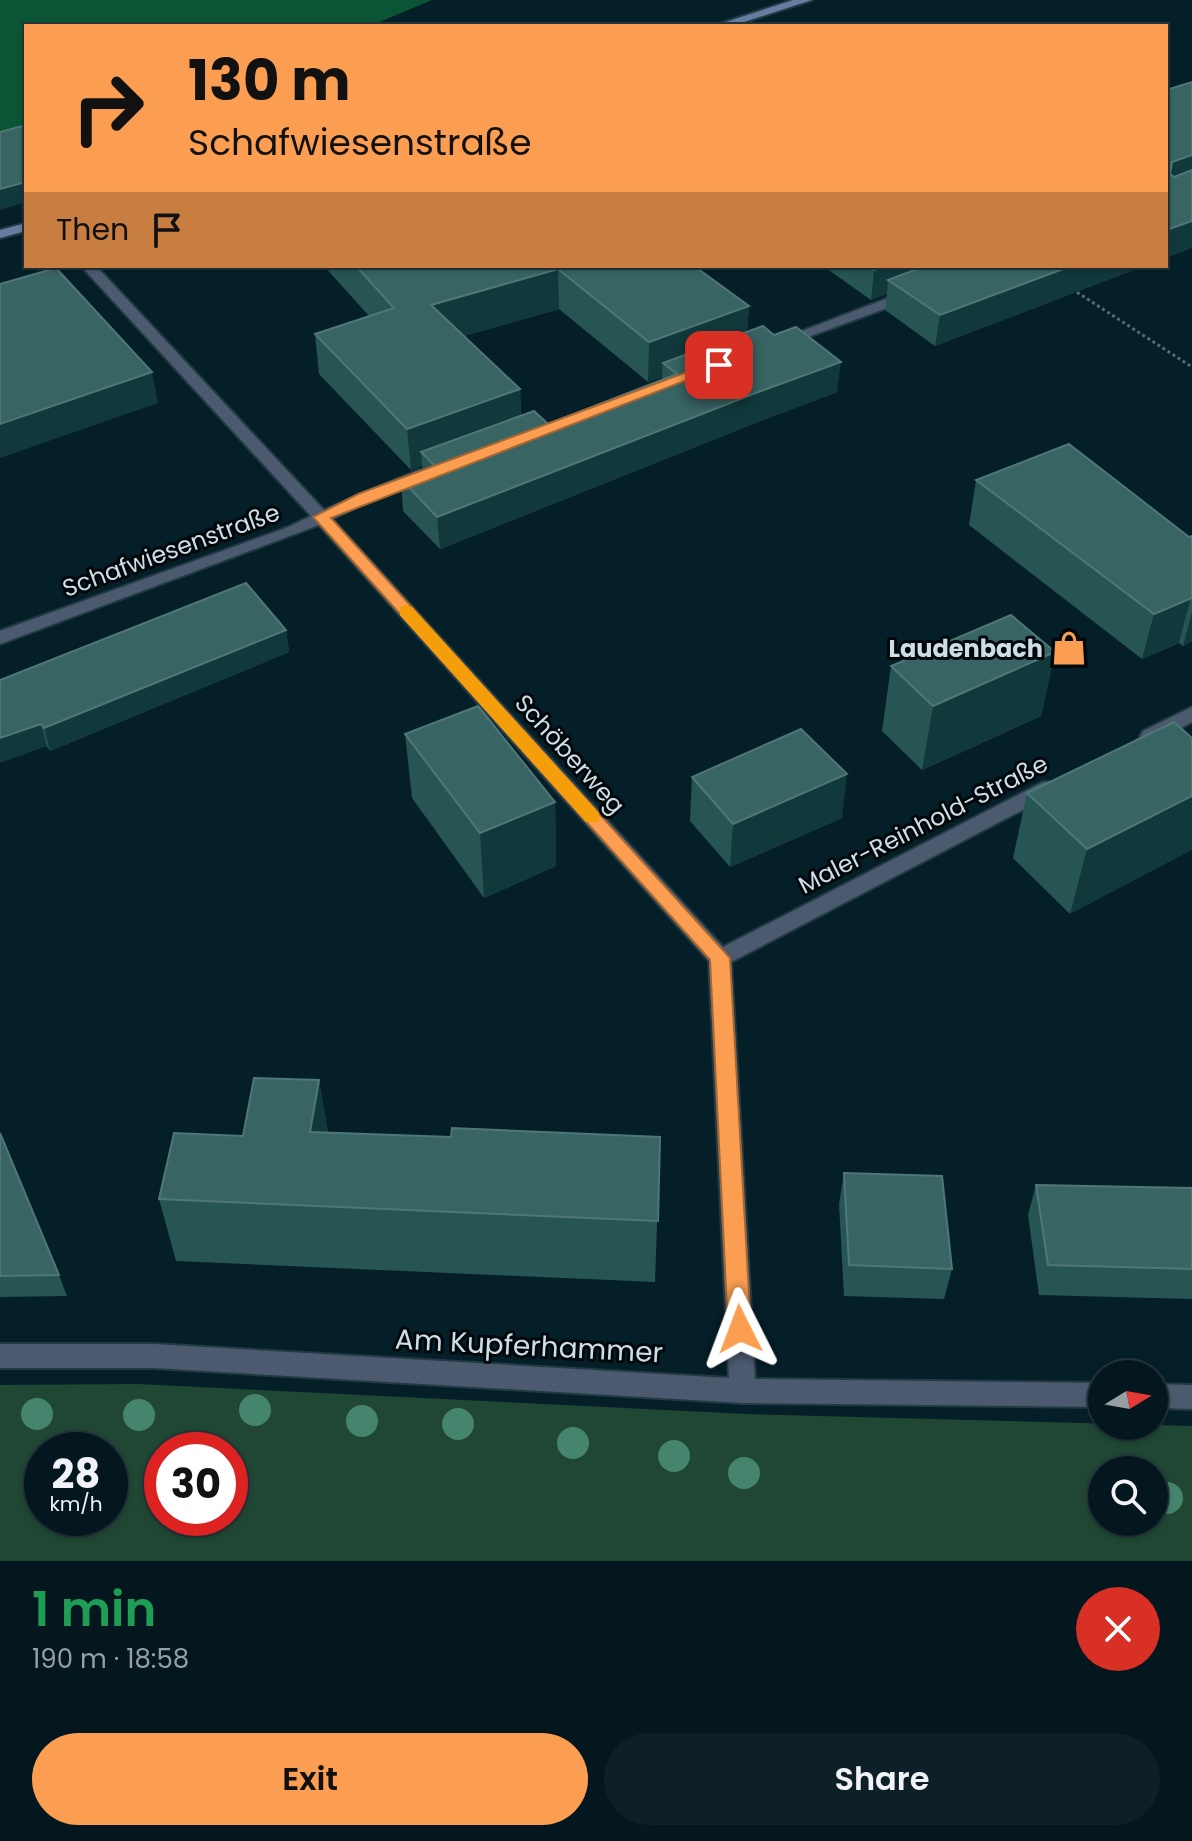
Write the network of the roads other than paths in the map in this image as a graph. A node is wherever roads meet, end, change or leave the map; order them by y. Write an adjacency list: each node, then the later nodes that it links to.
1 (806, 0): 2 (main road)
2 (726, 24)
3 (24, 228): 4 (main road)
4 (0, 234)
5 (90, 268): 9 (street, Schöberweg)
6 (926, 288): 7 (street)
7 (763, 349)
8 (437, 470): 9 (street, Schafwiesenstraße)
9 (321, 517): 10 (street, Schafwiesenstraße); 14 (street, Schöberweg)
10 (0, 638)
11 (1192, 714): 12 (street)
12 (1136, 743)
13 (1067, 779): 14 (street, Maler-Reinhold-Straße)
14 (720, 958): 16 (street)
15 (0, 1356): 16 (street, Am Kupferhammer)
16 (743, 1391): 17 (street, Am Kupferhammer)
17 (1088, 1395)
18 (1168, 1396): 19 (street)
19 (1192, 1397)

